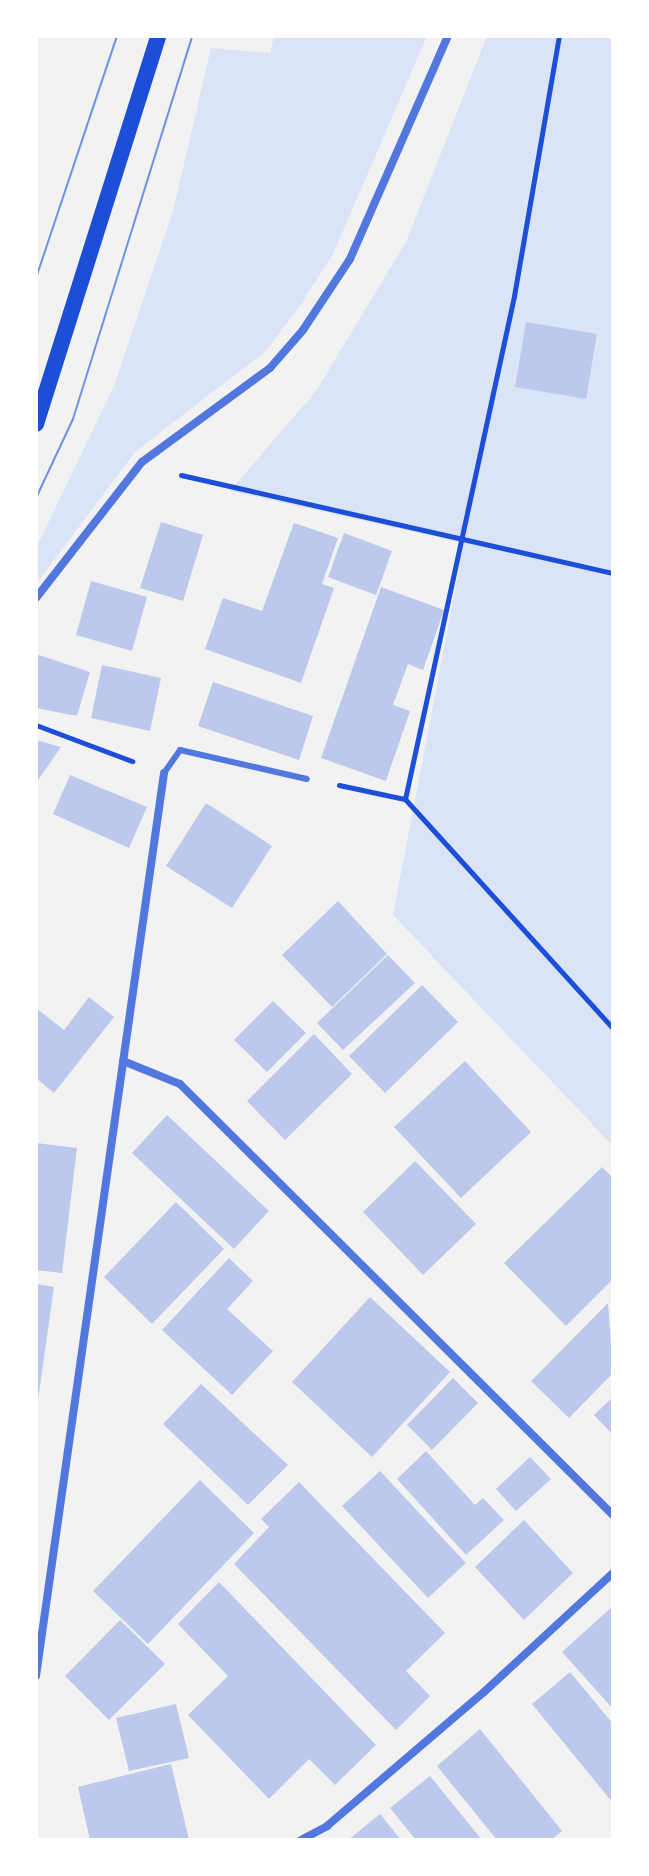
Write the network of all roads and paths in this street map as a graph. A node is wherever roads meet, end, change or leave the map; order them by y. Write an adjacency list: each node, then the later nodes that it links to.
1 (158, 36): 4 (main road)
2 (448, 36): 5 (street)
3 (559, 36): 6 (path)
4 (36, 424)
5 (142, 462): 6 (path); 8 (street)
6 (464, 542): 7 (path); 12 (path)
7 (613, 573)
8 (36, 598)
9 (36, 725): 10 (path)
10 (164, 773): 11 (lane); 14 (street)
11 (307, 779): 12 (path)
12 (405, 799): 13 (path)
13 (612, 1026)
14 (123, 1061): 15 (street); 17 (street)
15 (613, 1515)
16 (613, 1573): 18 (street)
17 (36, 1676)
18 (301, 1840)

